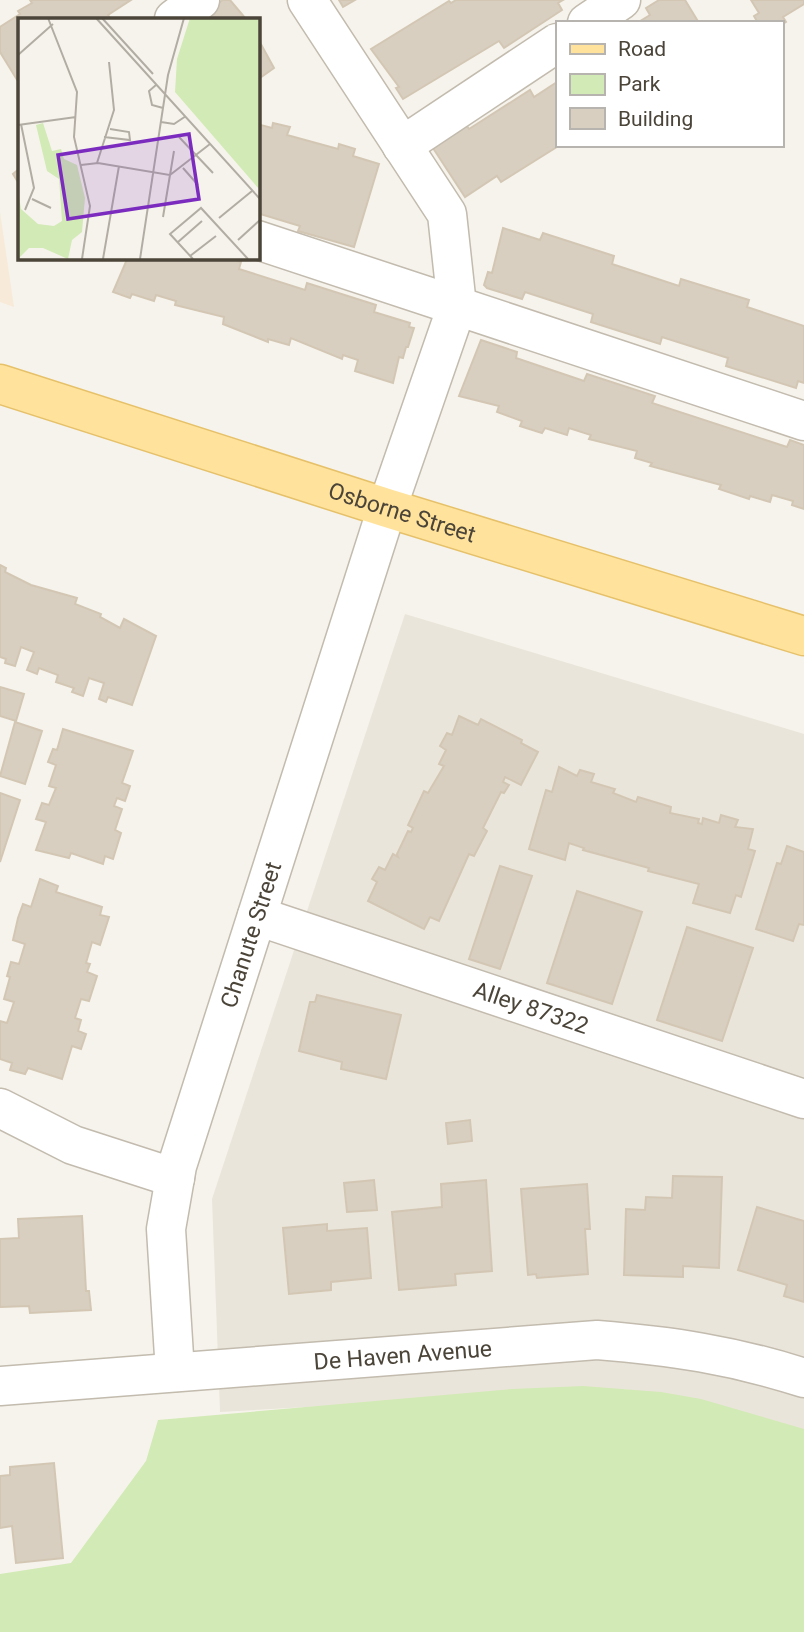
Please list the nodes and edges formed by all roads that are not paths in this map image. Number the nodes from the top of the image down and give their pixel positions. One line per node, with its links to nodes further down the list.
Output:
1 (200, 0): 4 (street)
2 (307, 0): 7 (street)
3 (621, 0): 5 (street)
4 (175, 18)
5 (590, 21)
6 (556, 44): 7 (street)
7 (402, 146): 9 (street)
8 (259, 241): 9 (street)
9 (457, 306): 11 (street); 12 (street, Chanute Street)
10 (0, 384): 12 (main road, Osborne Street)
11 (804, 421)
12 (387, 508): 13 (main road, Osborne Street); 14 (street, Chanute Street)
13 (804, 636)
14 (257, 916): 15 (street, Alley 87322); 17 (street, Chanute Street)
15 (804, 1099)
16 (0, 1108): 17 (street)
17 (175, 1178): 18 (street, Chanute Street)
18 (175, 1372): 19 (street, De Haven Avenue); 20 (street, De Haven Avenue)
19 (804, 1378)
20 (0, 1386)

